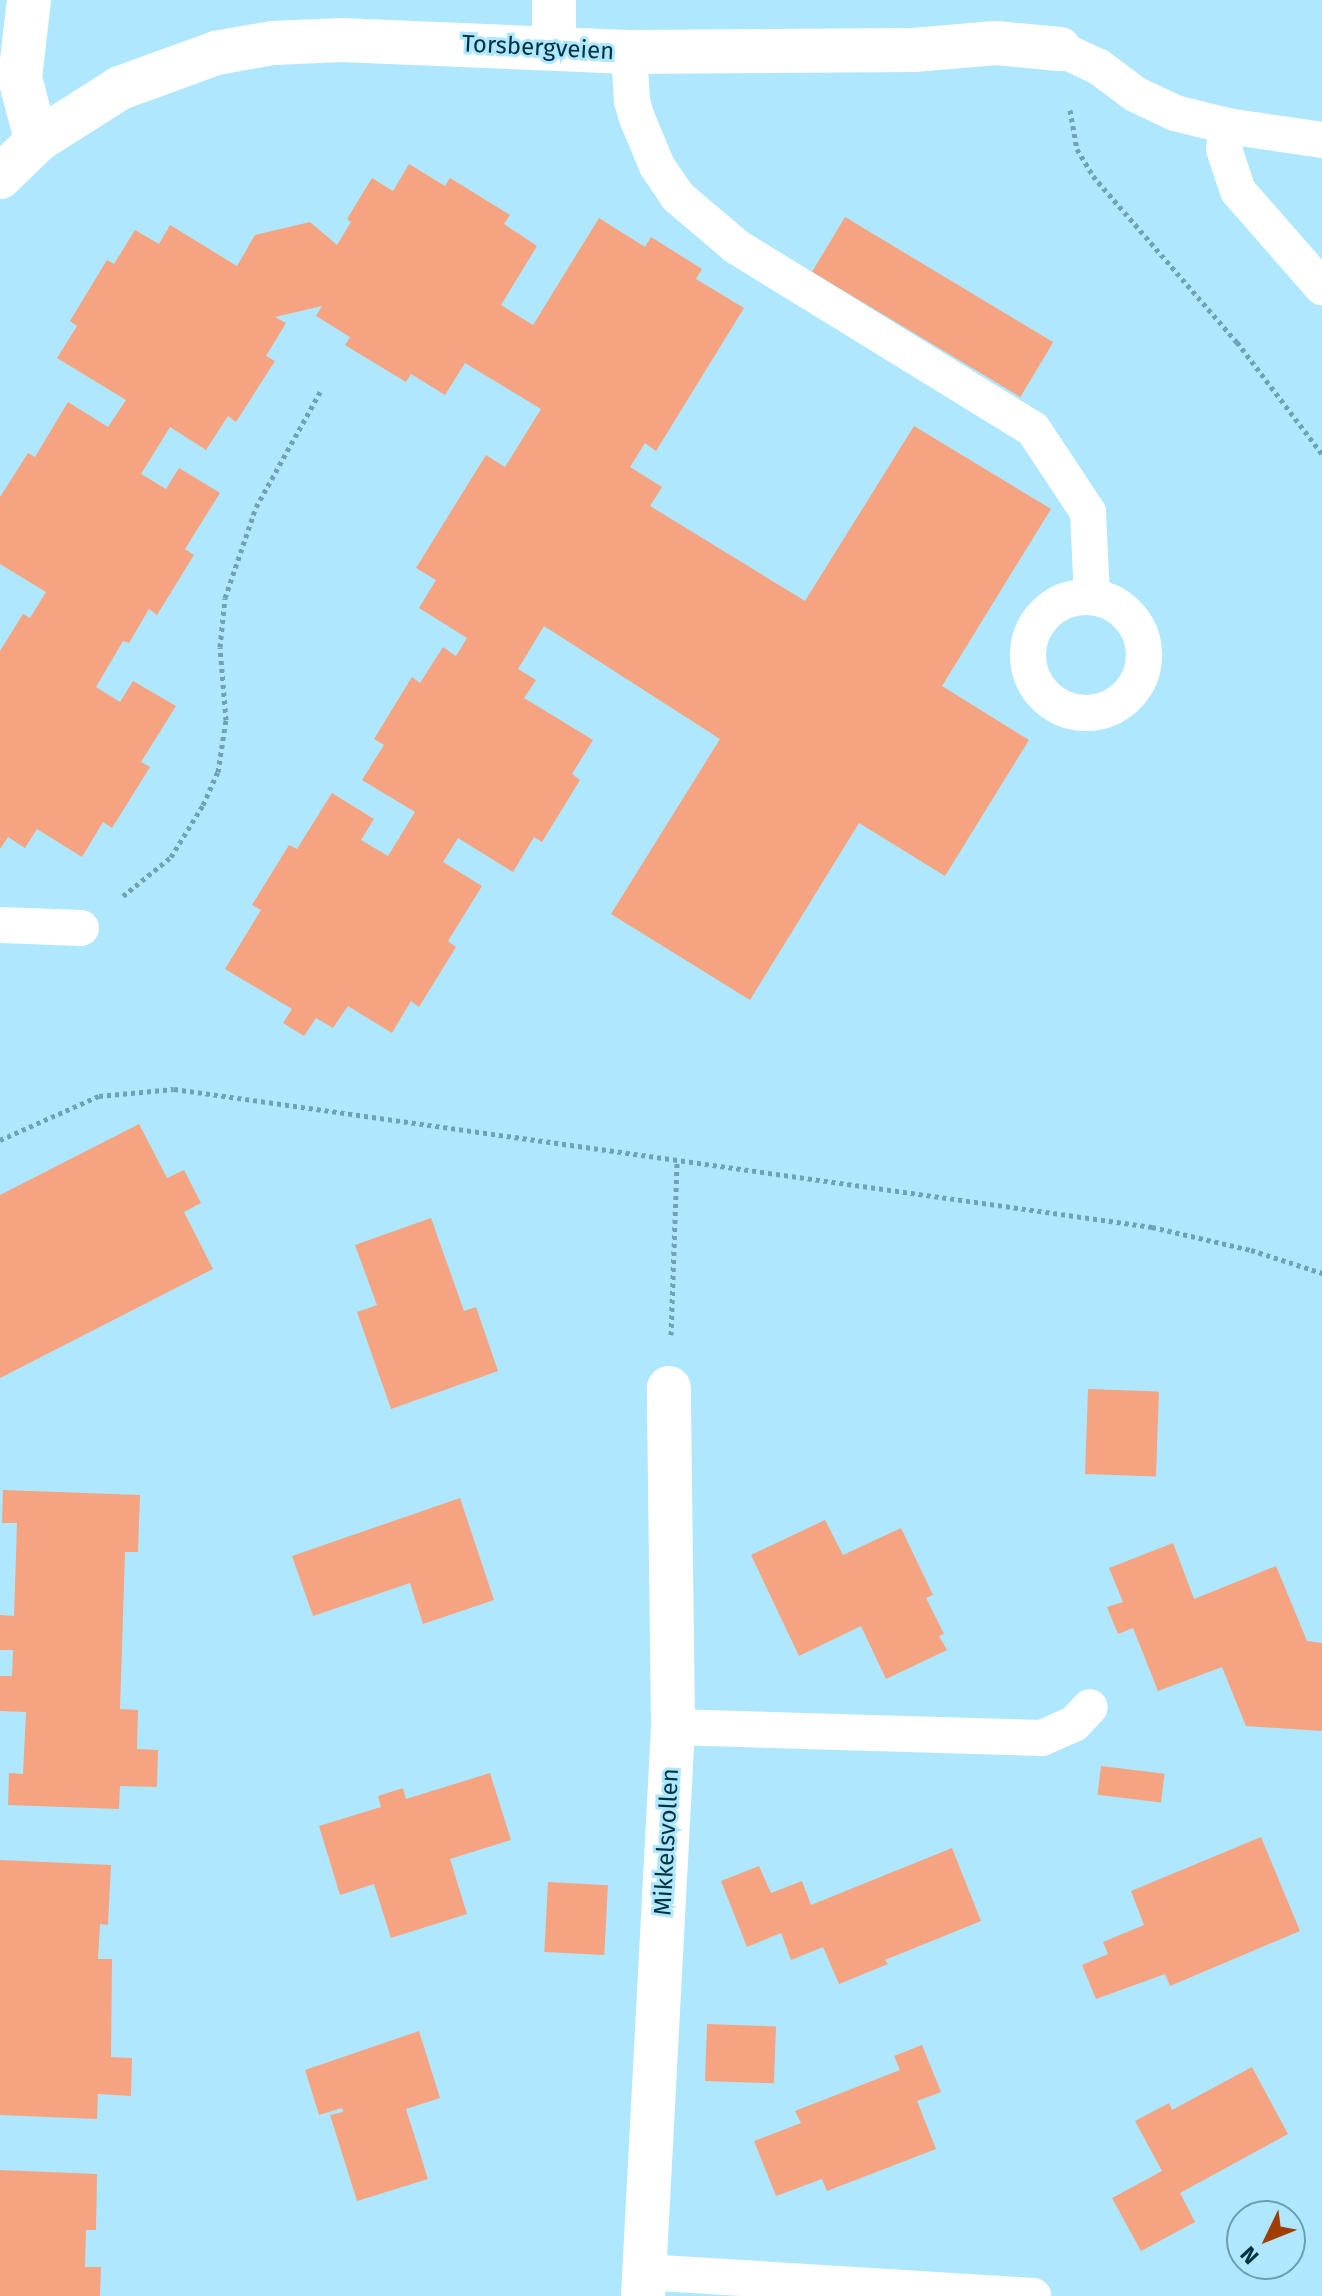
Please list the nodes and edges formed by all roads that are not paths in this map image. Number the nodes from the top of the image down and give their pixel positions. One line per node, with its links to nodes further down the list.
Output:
1 (29, 0): 7 (street)
2 (554, 0): 3 (street)
3 (554, 48): 5 (street, Torsbergveien); 7 (street, Torsbergveien)
4 (1060, 49): 5 (street, Torsbergveien); 6 (lane)
5 (629, 52): 11 (lane)
6 (1227, 126): 8 (lane); 10 (lane)
7 (37, 140): 9 (street, Torsbergveien)
8 (1322, 140)
9 (0, 177)
10 (1322, 287)
11 (1092, 596)
12 (0, 925): 13 (lane)
13 (81, 928)
14 (669, 1388): 16 (street, Mikkelsvollen)
15 (1090, 1707): 16 (lane)
16 (673, 1727): 17 (street, Mikkelsvollen)
17 (643, 2284): 18 (lane)
18 (1033, 2296)

